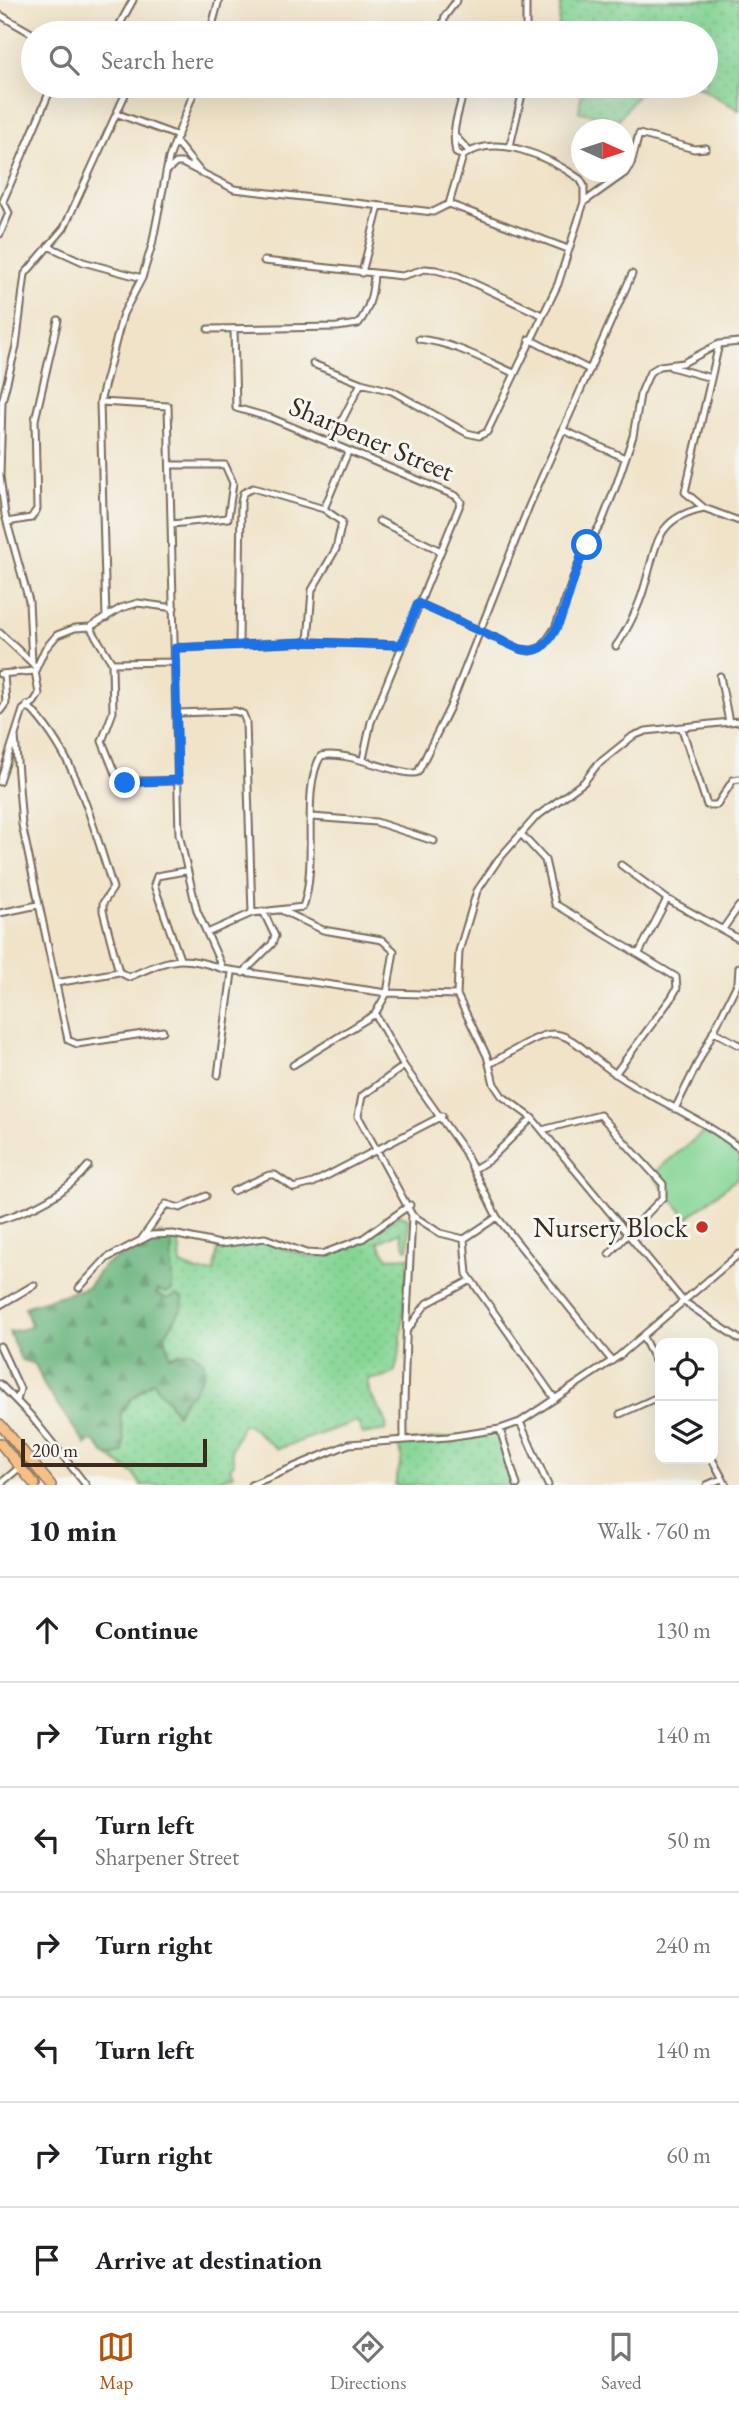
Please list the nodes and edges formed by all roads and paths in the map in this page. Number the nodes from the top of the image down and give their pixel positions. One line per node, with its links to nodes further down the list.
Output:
1 (133, 0): 6 (street)
2 (219, 0): 7 (street)
3 (457, 0): 8 (street)
4 (526, 0): 9 (street)
5 (0, 15): 10 (street)
6 (122, 21)
7 (213, 21)
8 (444, 21)
9 (526, 21)
10 (21, 27)
11 (47, 98): 25 (street)
12 (124, 98): 16 (street)
13 (192, 98): 18 (street)
14 (460, 98): 17 (street)
15 (521, 98): 19 (street)
16 (118, 114): 18 (street); 30 (street)
17 (455, 136): 21 (street); 22 (street)
18 (177, 139): 23 (street); 24 (street)
19 (509, 146): 21 (street); 26 (street)
20 (706, 148): 26 (street)
21 (469, 151): 22 (street)
22 (463, 156): 27 (street)
23 (199, 170): 24 (street); 28 (street)
24 (166, 172): 36 (street)
25 (2, 201): 29 (street)
26 (584, 202): 31 (street)
27 (449, 204): 28 (street); 31 (street)
28 (379, 206): 34 (street)
29 (0, 234)
30 (48, 246): 36 (street); 61 (street)
31 (568, 249): 37 (street)
32 (264, 261): 34 (street)
33 (374, 272): 34 (street); 37 (street); 40 (street)
34 (362, 273)
35 (632, 274): 47 (street)
36 (142, 278): 51 (street)
37 (542, 316): 42 (street)
38 (58, 320): 61 (street)
39 (208, 329): 40 (street)
40 (234, 330): 53 (street, Sharpener Street)
41 (419, 339): 48 (street)
42 (529, 339): 47 (street); 48 (street)
43 (739, 342): 44 (street)
44 (719, 344): 46 (street); 49 (street)
45 (313, 364): 50 (street)
46 (670, 367): 49 (street); 55 (street)
47 (590, 370): 52 (street)
48 (514, 373): 50 (street)
49 (711, 378): 57 (street)
50 (361, 383): 53 (street)
51 (100, 402): 56 (street); 66 (street)
52 (563, 430): 55 (street); 68 (street)
53 (330, 444): 54 (street, Sharpener Street)
54 (348, 452): 58 (street); 63 (street, Sharpener Street)
55 (625, 458): 68 (street)
56 (171, 465): 62 (street); 62 (street)
57 (704, 508): 60 (street); 73 (street)
58 (324, 509): 70 (street); 71 (street)
59 (379, 521): 63 (street)
60 (739, 521)
61 (7, 522): 77 (street)
62 (172, 524): 65 (street)
63 (441, 551): 64 (street, Sharpener Street)
64 (418, 603): 68 (street); 72 (street, Sharpener Street)
65 (174, 608): 66 (street); 74 (street)
66 (106, 618): 67 (street)
67 (90, 627): 76 (street); 77 (street)
68 (482, 629): 87 (street)
69 (0, 634): 77 (street)
70 (308, 642): 71 (street); 72 (street)
71 (239, 644): 74 (street)
72 (401, 645): 87 (street, Sharpener Street)
73 (616, 646)
74 (175, 648): 75 (street)
75 (175, 662): 76 (street); 82 (street)
76 (112, 663): 89 (street)
77 (35, 667): 78 (street); 80 (street)
78 (2, 674): 81 (street)
79 (720, 676): 84 (street)
80 (27, 705): 86 (street); 110 (street)
81 (0, 711)
82 (177, 713): 89 (street); 102 (street)
83 (739, 720): 84 (street)
84 (729, 722): 85 (street)
85 (682, 729): 88 (street); 92 (street)
86 (15, 736): 90 (street); 97 (street)
87 (363, 759): 91 (street)
88 (739, 779)
89 (178, 780): 95 (street)
90 (0, 782)
91 (312, 817): 93 (street); 99 (street)
92 (521, 834): 106 (street); 116 (street)
93 (434, 841)
94 (621, 865): 96 (street)
95 (185, 871): 104 (street); 107 (street)
96 (667, 899): 103 (street); 106 (street)
97 (38, 905): 101 (street); 114 (street)
98 (739, 906): 103 (street)
99 (282, 910): 100 (street); 115 (street)
100 (263, 911): 102 (street); 112 (street)
101 (0, 913)
102 (252, 913): 104 (street)
103 (723, 929): 105 (street)
104 (207, 933): 109 (street)
105 (739, 939)
106 (639, 953): 125 (street)
107 (180, 959): 109 (street); 110 (street)
108 (739, 967): 113 (street)
109 (223, 969): 111 (street)
110 (119, 972): 114 (street)
111 (232, 973): 112 (street); 124 (street)
112 (243, 973): 115 (street)
113 (739, 982): 119 (street)
114 (55, 984): 118 (street)
115 (387, 993): 116 (street); 117 (street)
116 (457, 995): 121 (street)
117 (376, 1014): 122 (street); 123 (street)
118 (163, 1031)
119 (713, 1031): 120 (street); 126 (street)
120 (739, 1045)
121 (489, 1064): 125 (street); 128 (street)
122 (293, 1065)
123 (404, 1066): 127 (street); 131 (street)
124 (218, 1074)
125 (615, 1074): 126 (street)
126 (675, 1109): 130 (street)
127 (442, 1116): 131 (street); 133 (street)
128 (532, 1118): 129 (street); 133 (street)
129 (542, 1130): 140 (street); 140 (street)
130 (739, 1148)
131 (378, 1150): 134 (street); 136 (street)
132 (88, 1166): 139 (street)
133 (474, 1169): 138 (street)
134 (233, 1191)
135 (206, 1196): 142 (street)
136 (410, 1205): 137 (street); 142 (street)
137 (412, 1215): 141 (street); 152 (street)
138 (497, 1217): 141 (street); 156 (street)
139 (0, 1220)
140 (630, 1235): 143 (street); 150 (street)
141 (464, 1239): 147 (street)
142 (141, 1240): 149 (street)
143 (609, 1254)
144 (739, 1254): 145 (street)
145 (733, 1260): 146 (street); 150 (street)
146 (739, 1265)
147 (471, 1280): 152 (street); 160 (street)
148 (34, 1285): 151 (street)
149 (79, 1288)
150 (683, 1301): 153 (street); 154 (street)
151 (0, 1305)
152 (406, 1332): 166 (street)
153 (643, 1337): 156 (street); 157 (street)
154 (739, 1339)
155 (0, 1346): 161 (street)
156 (612, 1361): 160 (street)
157 (655, 1361)
158 (0, 1384): 161 (street)
159 (655, 1398): 162 (street)
160 (555, 1399): 163 (street)
161 (17, 1401): 174 (street)
162 (620, 1414)
163 (520, 1422): 165 (street); 177 (street)
164 (0, 1424): 173 (highway)
165 (500, 1429): 166 (street); 176 (street)
166 (404, 1438): 175 (street)
167 (0, 1443): 169 (highway)
168 (714, 1464): 170 (street)
169 (20, 1467): 171 (street); 172 (highway)
170 (723, 1482): 178 (street)
171 (0, 1484)
172 (36, 1485)
173 (51, 1485)
174 (86, 1485)
175 (251, 1485)
176 (517, 1485)
177 (548, 1485)
178 (707, 1485)

